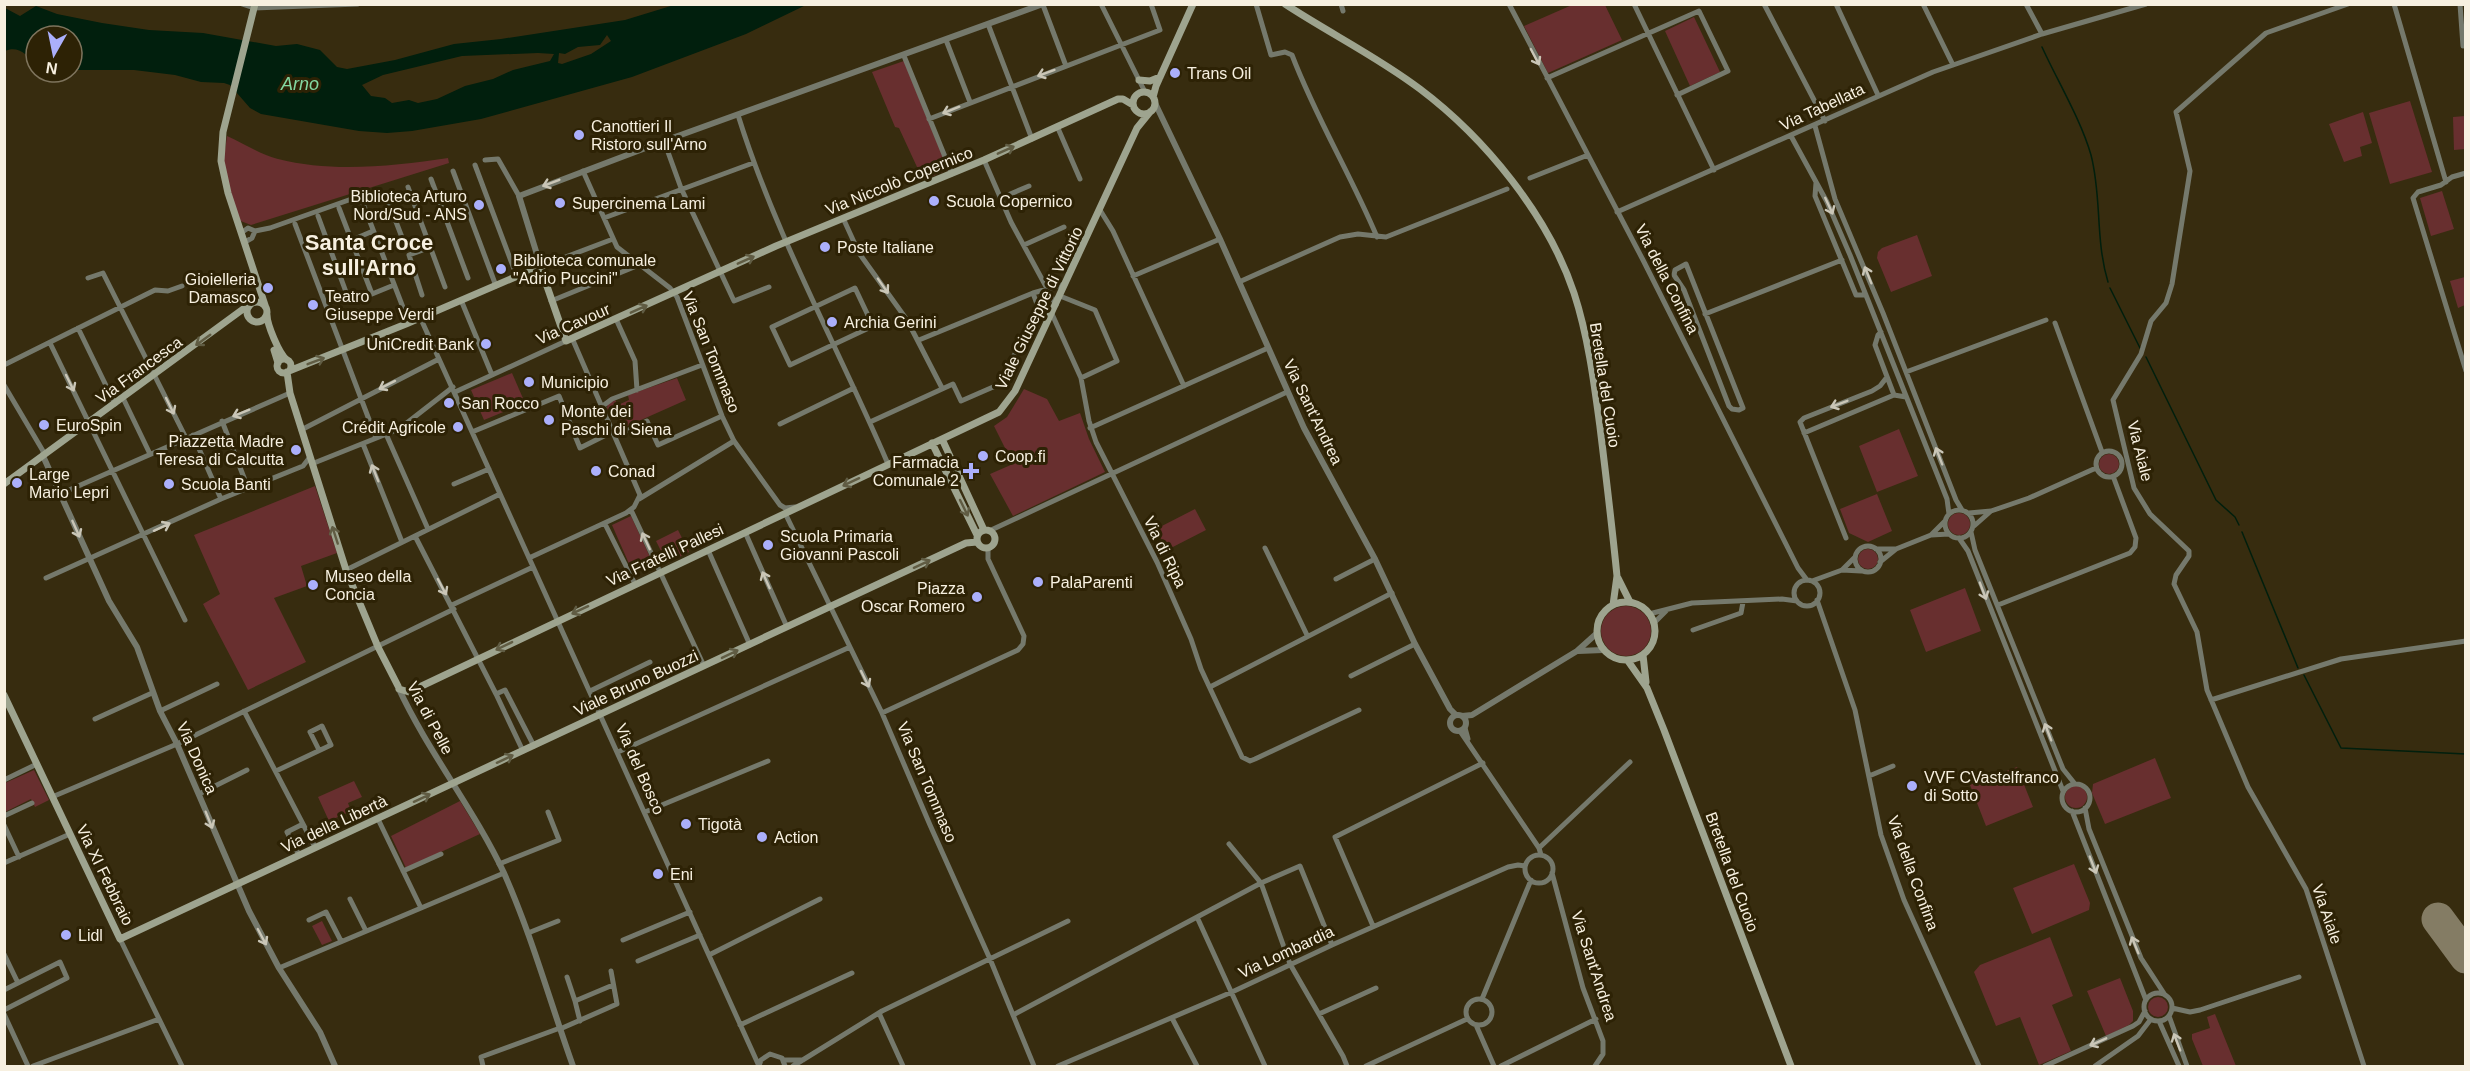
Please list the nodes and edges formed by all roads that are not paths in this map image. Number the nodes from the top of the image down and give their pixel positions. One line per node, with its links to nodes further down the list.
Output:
1 (242, 4): 19 (street)
2 (358, 4): 19 (street)
3 (1101, 4): 24 (street, Via Sant'Andrea)
4 (1151, 4): 24 (street)
5 (1193, 4): 29 (main road)
6 (1256, 4): 82 (street)
7 (1285, 4): 237 (main road, Bretella del Cuoio)
8 (1509, 4): 30 (street, Via della Confina, one-way to 30)
9 (1634, 4): 21 (street)
10 (1764, 4): 40 (street)
11 (1836, 4): 34 (street)
12 (1923, 4): 27 (street)
13 (2026, 4): 22 (street)
14 (2146, 4): 22 (street, Via Tabellata)
15 (2348, 4): 288 (street, Via Aiale)
16 (2394, 4): 62 (street)
17 (2460, 4): 25 (street)
18 (1043, 5): 20 (street); 28 (street)
19 (255, 6): 76 (main road)
20 (988, 24): 23 (street); 31 (street)
21 (1648, 34): 30 (street); 33 (street); 33 (street)
22 (2042, 34): 27 (street, Via Tabellata)
23 (946, 40): 26 (street); 35 (street)
24 (1120, 46): 28 (street); 32 (street, Via Sant'Andrea)
25 (2463, 46)
26 (904, 56): 38 (street); 39 (street)
27 (1953, 65): 34 (street, Via Tabellata)
28 (1065, 66): 31 (street, one-way to 31)
29 (1160, 77): 32 (main road); 32 (main road)
30 (1547, 78): 48 (street, Via della Confina)
31 (1012, 86): 35 (street); 46 (street)
32 (1146, 92): 36 (main road); 37 (main road, Viale Giuseppe di Vittorio); 41 (street, Via Sant'Andrea)
33 (1677, 95): 53 (street)
34 (1878, 95): 40 (street, Via Tabellata)
35 (970, 102): 39 (street, one-way to 39)
36 (1135, 108): 37 (main road, Via Niccolò Copernico); 42 (main road, Via Niccolò Copernico); 44 (main road, Viale Giuseppe di Vittorio)
37 (1150, 112): 41 (street, Via Sant'Andrea); 44 (main road, Viale Giuseppe di Vittorio)
38 (738, 115): 47 (street); 51 (street)
39 (929, 119): 57 (street)
40 (1825, 121): 43 (street, Via Tabellata)
41 (1163, 122): 84 (street, Via Sant'Andrea)
42 (1057, 126): 46 (main road, Via Niccolò Copernico); 60 (street)
43 (1815, 126): 45 (street, Via Tabellata); 144 (street, one-way to 43)
44 (1137, 128): 71 (main road, Viale Giuseppe di Vittorio)
45 (1791, 136): 53 (street, Via Tabellata); 61 (street)
46 (1032, 139): 50 (main road, Via Niccolò Copernico, one-way to 46)
47 (664, 141): 55 (street); 65 (street)
48 (1588, 155): 58 (street); 72 (street, Via della Confina)
49 (485, 160): 68 (street)
50 (984, 160): 57 (main road, Via Niccolò Copernico); 69 (street)
51 (753, 163): 65 (street); 88 (street)
52 (475, 165): 96 (street)
53 (1714, 170): 72 (street, Via Tabellata)
54 (453, 171): 103 (street)
55 (583, 171): 68 (street, one-way to 68); 74 (street, Via San Tommaso)
56 (2466, 173): 62 (street)
57 (952, 174): 75 (main road, Via Niccolò Copernico)
58 (1530, 178)
59 (431, 179): 98 (street)
60 (1080, 179)
61 (1816, 182): 91 (street); 112 (street, one-way to 112)
62 (2446, 182): 142 (street)
63 (1029, 186): 69 (street)
64 (408, 187): 90 (street)
65 (681, 188): 74 (street); 94 (street)
66 (1507, 189): 82 (street)
67 (385, 193): 86 (street)
68 (519, 196): 92 (street)
69 (1001, 198): 89 (street)
70 (339, 208): 85 (street)
71 (1100, 210): 95 (street); 100 (main road, Viale Giuseppe di Vittorio)
72 (1617, 212): 232 (street, Via della Confina)
73 (318, 216): 107 (street)
74 (604, 218): 83 (street, Via San Tommaso)
75 (843, 218): 88 (main road, Via Niccolò Copernico); 132 (street, one-way to 132)
76 (237, 220): 79 (street); 81 (main road)
77 (295, 224): 136 (street)
78 (1064, 227): 89 (street)
79 (253, 230): 80 (street); 81 (street); 87 (street)
80 (373, 231): 85 (street); 101 (street)
81 (242, 233): 87 (main road)
82 (1377, 237): 99 (street)
83 (613, 238): 92 (street); 93 (street, Via San Tommaso)
84 (1220, 239): 95 (street); 99 (street, Via Sant'Andrea)
85 (352, 240): 101 (street)
86 (403, 240)
87 (245, 242): 110 (main road)
88 (785, 243): 94 (main road, Via Niccolò Copernico, one-way to 88); 118 (street)
89 (1024, 245): 106 (street)
90 (431, 248): 104 (street); 111 (street)
91 (1842, 260): 112 (street); 122 (street)
92 (539, 266): 96 (main road); 115 (main road)
93 (639, 266): 108 (street, Via San Tommaso); 115 (street)
94 (719, 272): 105 (street); 108 (main road, Via Niccolò Copernico)
95 (1133, 276): 150 (street)
96 (517, 277): 103 (main road)
97 (88, 278): 119 (street)
98 (468, 278)
99 (1239, 282): 135 (street, Via Sant'Andrea)
100 (1066, 284): 106 (street); 113 (main road, Viale Giuseppe di Vittorio)
101 (394, 285): 127 (street)
102 (182, 286): 119 (street)
103 (496, 286): 114 (main road)
104 (445, 287)
105 (770, 287)
106 (1047, 288): 109 (street); 117 (street)
107 (346, 292)
108 (674, 293): 124 (main road, Via Cavour, one-way to 108); 141 (street, Via San Tommaso)
109 (1033, 293): 132 (street); 152 (street)
110 (263, 294): 116 (main road, Via Francesca); 120 (main road)
111 (422, 295)
112 (1866, 295): 130 (street)
113 (1060, 296): 117 (main road, Viale Giuseppe di Vittorio); 148 (street)
114 (461, 300): 123 (main road); 146 (street)
115 (551, 301): 131 (main road)
116 (251, 303): 120 (main road); 126 (main road); 145 (main road, Via Francesca, one-way to 145)
117 (1056, 305): 121 (main road, Viale Giuseppe di Vittorio)
118 (815, 306): 134 (street); 134 (street); 134 (street)
119 (120, 308): 129 (street); 145 (street)
120 (266, 311): 126 (main road); 138 (main road)
121 (1052, 314): 148 (street, Via di Ripa); 177 (main road, Viale Giuseppe di Vittorio)
122 (1706, 314): 122 (street)
123 (420, 317): 127 (main road); 137 (street, Via del Bosco)
124 (616, 319): 131 (main road, Via Cavour); 154 (street)
125 (2046, 320): 144 (street)
126 (255, 322): 139 (main road)
127 (409, 323): 136 (main road)
128 (2055, 323): 181 (street)
129 (78, 328): 133 (street); 161 (street)
130 (1881, 332): 147 (street); 158 (street)
131 (569, 339): 146 (street, Via Cavour); 162 (street)
132 (919, 340): 152 (street)
133 (50, 343): 140 (street); 166 (street, one-way to 166)
134 (833, 344): 151 (street)
135 (1268, 348): 150 (street); 155 (street, Via Sant'Andrea)
136 (343, 350): 143 (main road, one-way to 136); 160 (street)
137 (439, 358): 153 (street, Via del Bosco); 160 (street, one-way to 160)
138 (287, 360): 139 (main road); 143 (main road)
139 (278, 363): 143 (main road)
140 (4, 365)
141 (702, 365): 154 (street); 163 (street, Via San Tommaso)
142 (2465, 371)
143 (288, 372): 156 (main road, Via di Pelle)
144 (1906, 372): 202 (street, one-way to 144)
145 (155, 375): 159 (main road, Via Francesca); 175 (street, one-way to 175)
146 (492, 375): 153 (street, Via Cavour)
147 (1887, 377): 157 (street); 171 (street, one-way to 171)
148 (1081, 378): 168 (street, Via di Ripa)
149 (4, 385): 184 (street)
150 (1184, 387): 168 (street)
151 (854, 388): 165 (street); 167 (street)
152 (942, 388): 165 (street)
153 (454, 390): 170 (street, Via del Bosco); 172 (street, Via Cavour)
154 (637, 390): 162 (street)
155 (1287, 392): 190 (street); 229 (street, Via Sant'Andrea)
156 (290, 393): 164 (street, one-way to 164); 169 (main road, Via di Pelle)
157 (1894, 395): 158 (street); 171 (street)
158 (1906, 397): 206 (street)
159 (123, 398): 161 (main road, Via Francesca); 182 (street)
160 (361, 398): 169 (street); 176 (street)
161 (115, 404): 166 (main road, Via Francesca)
162 (604, 409): 173 (street)
163 (722, 416): 173 (street); 178 (street, Via San Tommaso)
164 (222, 421): 174 (street); 194 (street)
165 (870, 422): 186 (street)
166 (89, 423): 184 (main road, Via Francesca); 189 (street)
167 (780, 424)
168 (1090, 428): 190 (street, Via di Ripa)
169 (302, 430): 183 (main road, Via di Pelle)
170 (473, 433): 173 (street); 188 (street, Via del Bosco)
171 (1804, 433): 217 (street)
172 (386, 434): 176 (street, Via Cavour); 209 (street)
173 (615, 434): 198 (street)
174 (193, 435): 175 (street); 197 (street)
175 (186, 438): 182 (street)
176 (376, 438): 180 (street, Via Cavour)
177 (942, 438): 179 (main road, Viale Giuseppe di Vittorio); 212 (main road)
178 (734, 441): 198 (street); 199 (street, Via San Tommaso)
179 (932, 443): 186 (main road, Viale Giuseppe di Vittorio); 219 (main road, one-way to 219)
180 (363, 444): 185 (street, Via Cavour); 220 (street, one-way to 180)
181 (2103, 452): 187 (street); 191 (street)
182 (150, 454): 189 (street)
183 (311, 454): 185 (main road, Via di Pelle); 194 (street)
184 (43, 456): 192 (main road, Via Francesca); 195 (street, Via Donica)
185 (314, 463): 233 (main road, Via di Pelle, one-way to 185)
186 (888, 464): 200 (main road, Viale Giuseppe di Vittorio, one-way to 200)
187 (2096, 468): 191 (street); 203 (street)
188 (489, 469): 193 (street); 196 (street, Via del Bosco)
189 (113, 470): 195 (street); 214 (street)
190 (1112, 474): 212 (street); 282 (street, Via di Ripa)
191 (2113, 476): 254 (street)
192 (4, 484)
193 (454, 484)
194 (248, 488): 197 (street)
195 (60, 494): 228 (street, Via Donica, one-way to 228)
196 (500, 494): 209 (street); 226 (street, Via del Bosco)
197 (221, 499): 214 (street, one-way to 197)
198 (639, 499): 201 (street)
199 (780, 505): 200 (street); 207 (street)
200 (797, 507): 204 (main road, Viale Giuseppe di Vittorio)
201 (631, 510): 208 (street); 236 (street, one-way to 201)
202 (1962, 510): 205 (street); 206 (street)
203 (1991, 511): 205 (street); 210 (street)
204 (785, 513): 207 (main road, Via Fratelli Pallesi); 256 (street, Via San Tommaso)
205 (1968, 513): 210 (street)
206 (1947, 517): 213 (street); 215 (street)
207 (772, 520): 211 (main road, Via Fratelli Pallesi)
208 (605, 524): 226 (street); 243 (street)
209 (428, 529): 216 (street)
210 (1972, 530): 218 (street); 254 (street)
211 (745, 532): 225 (main road, Via Fratelli Pallesi); 263 (street, one-way to 211)
212 (989, 532): 219 (main road, Viale Bruno Buozzi); 221 (main road)
213 (1950, 534): 215 (street); 218 (street)
214 (144, 535): 228 (street); 260 (street)
215 (1931, 535): 224 (street)
216 (415, 536): 220 (street); 255 (street, one-way to 255)
217 (1846, 538)
218 (1959, 538): 314 (street, one-way to 314)
219 (977, 539): 221 (main road); 256 (main road, Viale Bruno Buozzi, one-way to 219)
220 (402, 542): 233 (street)
221 (988, 548): 292 (street)
222 (1265, 548): 266 (street)
223 (1876, 549): 224 (street); 227 (street); 230 (street)
224 (1896, 549): 230 (street)
225 (708, 550): 236 (main road, Via Fratelli Pallesi); 268 (street)
226 (530, 558): 231 (street, Via del Bosco)
227 (1854, 558): 234 (street); 235 (street)
228 (89, 559): 239 (street); 285 (street, Via Donica)
229 (1375, 559): 240 (street); 246 (street, Via Sant'Andrea)
230 (1881, 562): 235 (street)
231 (533, 567): 255 (street); 261 (street, Via del Bosco)
232 (1798, 568): 241 (street, Via della Confina); 242 (street, Via della Confina)
233 (346, 570): 270 (main road, Via di Pelle)
234 (1842, 570): 235 (street); 238 (street)
235 (1862, 571)
236 (660, 572): 243 (main road, Via Fratelli Pallesi); 278 (street)
237 (1617, 576): 250 (main road, Bretella del Cuoio); 252 (main road, Bretella del Cuoio)
238 (1826, 577): 241 (street); 244 (street)
239 (46, 578)
240 (1335, 579)
241 (1809, 580): 242 (street); 244 (street, Via della Confina)
242 (1799, 583): 245 (street)
243 (634, 584): 261 (main road, Via Fratelli Pallesi, one-way to 261)
244 (1819, 590): 248 (street, Via della Confina)
245 (1794, 592): 247 (street); 249 (street)
246 (1392, 593): 266 (street); 269 (street, Via Sant'Andrea)
247 (1782, 599): 249 (street); 251 (street)
248 (1817, 600): 253 (street); 258 (street, Via della Confina)
249 (1797, 601): 253 (street)
250 (1630, 602): 252 (main road); 259 (main road)
251 (1743, 602): 257 (street); 264 (street)
252 (1613, 605): 265 (main road, Bretella del Cuoio)
253 (1808, 605): 258 (street)
254 (1998, 605): 313 (street, one-way to 254)
255 (453, 607): 270 (street); 275 (street)
256 (831, 607): 263 (main road, Viale Bruno Buozzi); 271 (street, Via San Tommaso)
257 (1667, 610): 259 (street); 262 (street)
258 (1820, 613): 310 (street, Via della Confina)
259 (1649, 614): 262 (main road)
260 (185, 620)
261 (557, 620): 275 (main road, Via Fratelli Pallesi, one-way to 275); 284 (street, Via del Bosco)
262 (1654, 623): 274 (main road)
263 (787, 627): 268 (main road, Viale Bruno Buozzi)
264 (1693, 630)
265 (1596, 634): 272 (main road); 273 (street)
266 (1307, 635): 282 (street)
267 (2466, 641): 288 (street)
268 (750, 645): 278 (main road, Viale Bruno Buozzi, one-way to 268)
269 (1415, 645): 279 (street); 295 (street, Via Sant'Andrea)
270 (378, 647): 281 (main road, Via di Pelle); 291 (street)
271 (850, 647): 292 (street, Via San Tommaso, one-way to 292); 302 (street)
272 (1603, 650): 273 (street); 276 (main road)
273 (1577, 651): 294 (street)
274 (1643, 655): 276 (main road); 283 (main road, Bretella del Cuoio)
275 (478, 659): 281 (main road, Via Fratelli Pallesi); 286 (street)
276 (1628, 661): 283 (main road, Bretella del Cuoio)
277 (650, 662): 284 (street)
278 (704, 666): 293 (main road, Viale Bruno Buozzi)
279 (1351, 676)
280 (217, 684): 290 (street)
281 (398, 687): 312 (street, Via di Pelle)
282 (1210, 687): 289 (street, Via di Ripa)
283 (1647, 688): 416 (main road, Bretella del Cuoio)
284 (590, 691): 293 (street, Via del Bosco)
285 (152, 693): 290 (street, Via Donica); 296 (street)
286 (496, 694): 298 (street); 300 (street)
287 (4, 695): 306 (main road, Via XI Febbraio)
288 (2211, 700): 422 (street, Via Aiale)
289 (1359, 710)
290 (160, 711): 299 (street, Via Donica)
291 (244, 711): 299 (street); 309 (street)
292 (882, 713): 361 (street, Via San Tommaso)
293 (601, 714): 298 (main road, Viale Bruno Buozzi); 302 (street, Via del Bosco)
294 (1472, 715): 295 (street); 297 (street)
295 (1456, 716): 297 (street); 297 (street)
296 (95, 719)
297 (1464, 728): 305 (street, Via Sant'Andrea)
298 (532, 743): 300 (main road, Viale Bruno Buozzi)
299 (177, 744): 315 (street, Via Donica); 316 (street)
300 (522, 747): 312 (main road, Viale Bruno Buozzi, one-way to 300)
301 (319, 750): 301 (street); 309 (street)
302 (618, 752): 321 (street, Via del Bosco)
303 (768, 761): 321 (street)
304 (1630, 762): 329 (street)
305 (1483, 763): 329 (street, Via Sant'Andrea); 351 (street)
306 (37, 764): 311 (street); 316 (main road, Via XI Febbraio)
307 (1893, 766): 310 (street)
308 (247, 770): 315 (street)
309 (276, 771): 324 (street)
310 (1869, 776): 417 (street, Via della Confina)
311 (4, 780)
312 (450, 781): 323 (main road, Via della Libertà, one-way to 312); 335 (street, Via di Pelle)
313 (2075, 784): 314 (street); 318 (street)
314 (2063, 791): 319 (street)
315 (199, 794): 342 (street, Via Donica, one-way to 342)
316 (52, 797): 326 (main road, Via XI Febbraio)
317 (32, 803): 322 (street)
318 (2085, 808): 319 (street); 374 (street, one-way to 318)
319 (2072, 811): 376 (street, one-way to 376)
320 (548, 812): 335 (street)
321 (645, 812): 346 (street, Via del Bosco)
322 (4, 816)
323 (378, 819): 328 (main road, Via della Libertà); 337 (street)
324 (303, 824): 328 (street); 331 (street)
325 (4, 825): 333 (street)
326 (70, 834): 333 (street); 355 (main road, Via XI Febbraio)
327 (1229, 844): 341 (street)
328 (315, 847): 331 (main road, Via della Libertà)
329 (1539, 848): 332 (street, Via Sant'Andrea)
330 (441, 854): 337 (street)
331 (298, 855): 342 (main road, Via della Libertà)
332 (1541, 855): 336 (street); 339 (street, Via Sant'Andrea)
333 (19, 856): 334 (street)
334 (4, 863)
335 (499, 864): 338 (street, Via di Pelle)
336 (1525, 866): 340 (street); 351 (street, Via Lombardia)
337 (403, 872): 345 (street)
338 (504, 873): 345 (street); 353 (street, Via di Pelle)
339 (1552, 873): 340 (street); 388 (street, Via Sant'Andrea)
340 (1531, 880): 375 (street)
341 (1261, 883): 347 (street); 358 (street); 363 (street)
342 (236, 885): 355 (main road, Via della Libertà); 364 (street, Via Donica, one-way to 364)
343 (350, 899): 352 (street)
344 (820, 899): 360 (street)
345 (421, 908): 352 (street)
346 (690, 912): 354 (street, Via del Bosco); 356 (street)
347 (1197, 917): 373 (street); 383 (street)
348 (309, 920): 357 (street)
349 (558, 921): 353 (street)
350 (1068, 921): 361 (street)
351 (1373, 926): 358 (street, Via Lombardia)
352 (366, 931): 357 (street)
353 (528, 933): 394 (street, Via di Pelle)
354 (700, 935): 360 (street, Via del Bosco); 362 (street)
355 (120, 939): 386 (street, Via XI Febbraio)
356 (623, 940)
357 (341, 941): 364 (street)
358 (1332, 945): 363 (street, Via Lombardia)
359 (4, 954): 369 (street)
360 (709, 955): 392 (street, Via del Bosco)
361 (990, 959): 381 (street); 383 (street, Via San Tommaso)
362 (638, 961)
363 (1290, 964): 373 (street, Via Lombardia); 382 (street)
364 (279, 968): 401 (street, Via Donica)
365 (611, 971): 370 (street)
366 (852, 972): 392 (street)
367 (2299, 977): 378 (street)
368 (567, 978): 377 (street)
369 (18, 983): 372 (street); 380 (street)
370 (613, 985): 377 (street); 390 (street)
371 (1376, 988): 382 (street)
372 (4, 990)
373 (1232, 992): 385 (street, Via Lombardia); 410 (street)
374 (2165, 995): 376 (street); 378 (street)
375 (1482, 999): 387 (street); 393 (street)
376 (2146, 1000): 379 (street)
377 (575, 1001): 390 (street)
378 (2172, 1008): 384 (street)
379 (2145, 1011): 389 (street); 418 (street, one-way to 418)
380 (4, 1012): 399 (street)
381 (879, 1013): 397 (street); 406 (street)
382 (1318, 1014): 411 (street)
383 (1013, 1015): 407 (street, Via San Tommaso)
384 (2169, 1016): 391 (street); 421 (street, one-way to 384)
385 (1172, 1018): 408 (street, Via Lombardia); 409 (street)
386 (159, 1019): 399 (street); 400 (street, Via XI Febbraio)
387 (1467, 1019): 393 (street); 412 (street)
388 (1596, 1019): 414 (street); 415 (street, Via Sant'Andrea)
389 (2151, 1019): 391 (street); 419 (street)
390 (580, 1021): 394 (street)
391 (2159, 1021): 420 (street)
392 (740, 1025): 395 (street, Via del Bosco)
393 (1476, 1025): 413 (street)
394 (560, 1029): 402 (street); 403 (street, Via di Pelle)
395 (752, 1050): 396 (street); 404 (street, Via del Bosco)
396 (764, 1056): 398 (street); 404 (street, Via del Bosco)
397 (804, 1060): 398 (street); 405 (street)
398 (784, 1063)
399 (30, 1066)
400 (182, 1066)
401 (335, 1066)
402 (483, 1066)
403 (573, 1066)
404 (759, 1066)
405 (794, 1066)
406 (903, 1066)
407 (1034, 1066)
408 (1058, 1066)
409 (1197, 1066)
410 (1265, 1066)
411 (1347, 1066)
412 (1366, 1066)
413 (1494, 1066)
414 (1501, 1066)
415 (1595, 1066)
416 (1791, 1066)
417 (1979, 1066)
418 (2045, 1066)
419 (2095, 1066)
420 (2179, 1066)
421 (2187, 1066)
422 (2364, 1066)

